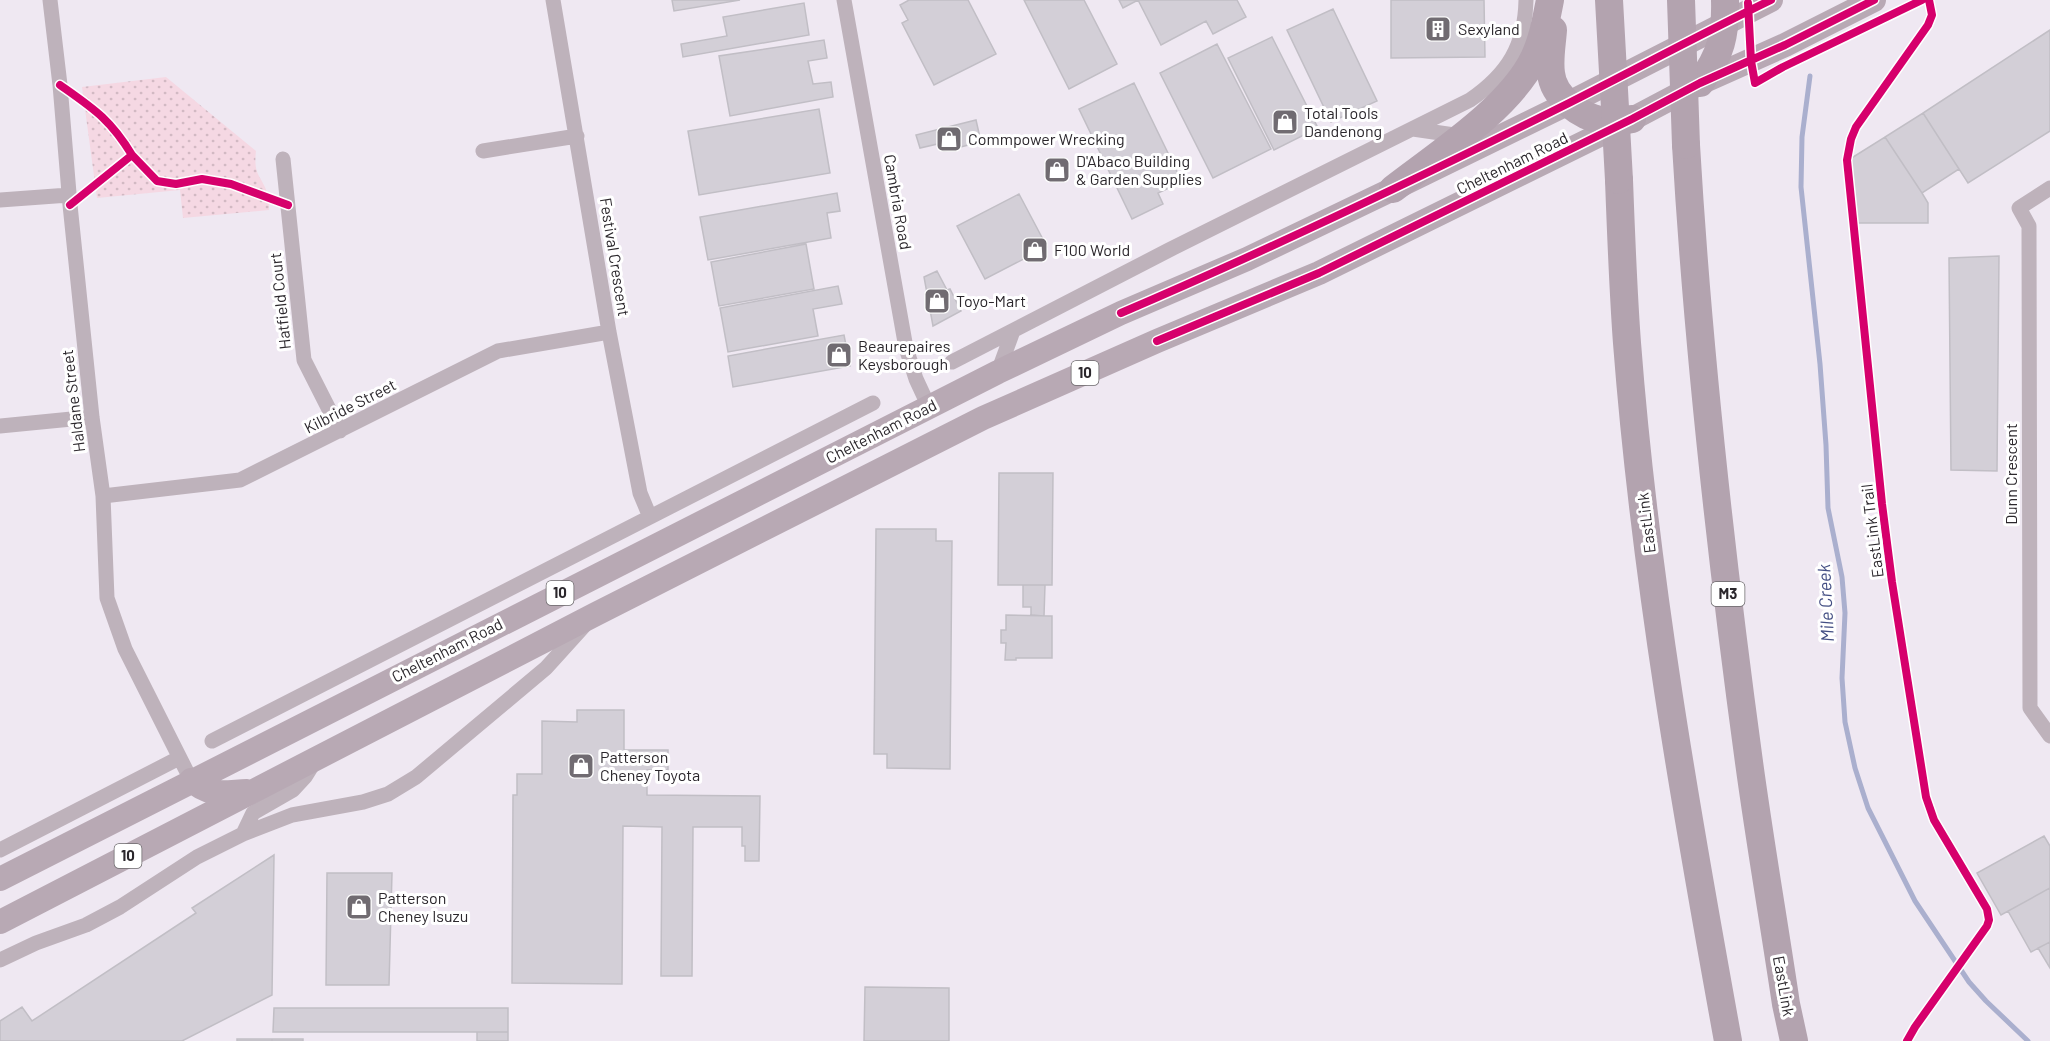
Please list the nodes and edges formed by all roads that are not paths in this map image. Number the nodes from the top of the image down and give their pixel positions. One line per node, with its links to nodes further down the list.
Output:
1 (50, 0): 22 (street, Haldane Street)
2 (553, 0): 16 (street, Festival Crescent)
3 (844, 0): 29 (street, Cambria Road)
4 (1526, 0): 15 (street)
5 (1550, 0): 17 (highway)
6 (1555, 0): 13 (highway)
7 (1609, 0): 43 (highway, EastLink, bridge)
8 (1681, 0): 53 (highway, EastLink / M3, bridge)
9 (1771, 0): 11 (main road, Cheltenham Road / 10)
10 (1874, 0): 12 (main road, Cheltenham Road / 10)
11 (1725, 12): 12 (highway); 13 (main road, Cheltenham Road / 10)
12 (1700, 83): 14 (main road, Cheltenham Road / 10)
13 (1569, 103): 14 (highway); 21 (main road, Cheltenham Road / 10)
14 (1632, 119): 33 (main road, Cheltenham Road / 10)
15 (1413, 129): 17 (street); 24 (street)
16 (577, 136): 18 (street); 25 (street, Festival Crescent)
17 (1461, 136): 21 (highway)
18 (483, 152)
19 (283, 159): 32 (street, Hatfield Court)
20 (2050, 188): 39 (street, Dunn Crescent)
21 (1394, 189): 27 (main road, Cheltenham Road / 10)
22 (69, 195): 23 (street); 30 (street, Haldane Street)
23 (0, 200)
24 (1013, 331): 26 (street); 27 (street)
25 (609, 332): 32 (street, Kilbride Street); 37 (street, Festival Crescent)
26 (952, 362)
27 (998, 372): 29 (main road, Cheltenham Road / 10)
28 (873, 403): 34 (street, Cheltenham Road)
29 (929, 407): 33 (main road); 35 (main road, Cheltenham Road / 10)
30 (92, 417): 31 (street); 36 (street, Haldane Street)
31 (0, 426)
32 (340, 431): 36 (street, Kilbride Street)
33 (950, 436): 38 (main road, Cheltenham Road / 10)
34 (796, 442): 35 (street); 37 (street, Cheltenham Road)
35 (829, 457): 44 (main road, Cheltenham Road / 10)
36 (103, 496): 41 (street, Haldane Street)
37 (650, 517): 40 (street, Cheltenham Road)
38 (594, 615): 42 (main road, Cheltenham Road / 10); 46 (street, Cheltenham Road)
39 (2050, 736)
40 (212, 741)
41 (179, 758): 44 (street, Haldane Street); 47 (street)
42 (315, 761): 45 (main road, Cheltenham Road / 10); 46 (street)
43 (1680, 775): 51 (highway); 52 (highway, EastLink)
44 (191, 780): 45 (main road); 48 (main road, Cheltenham Road / 10)
45 (256, 790): 49 (main road, Cheltenham Road / 10)
46 (243, 834): 50 (street, Cheltenham Road)
47 (0, 850)
48 (0, 879)
49 (0, 922)
50 (0, 960)
51 (1720, 1041)
52 (1728, 1041)
53 (1794, 1041)

